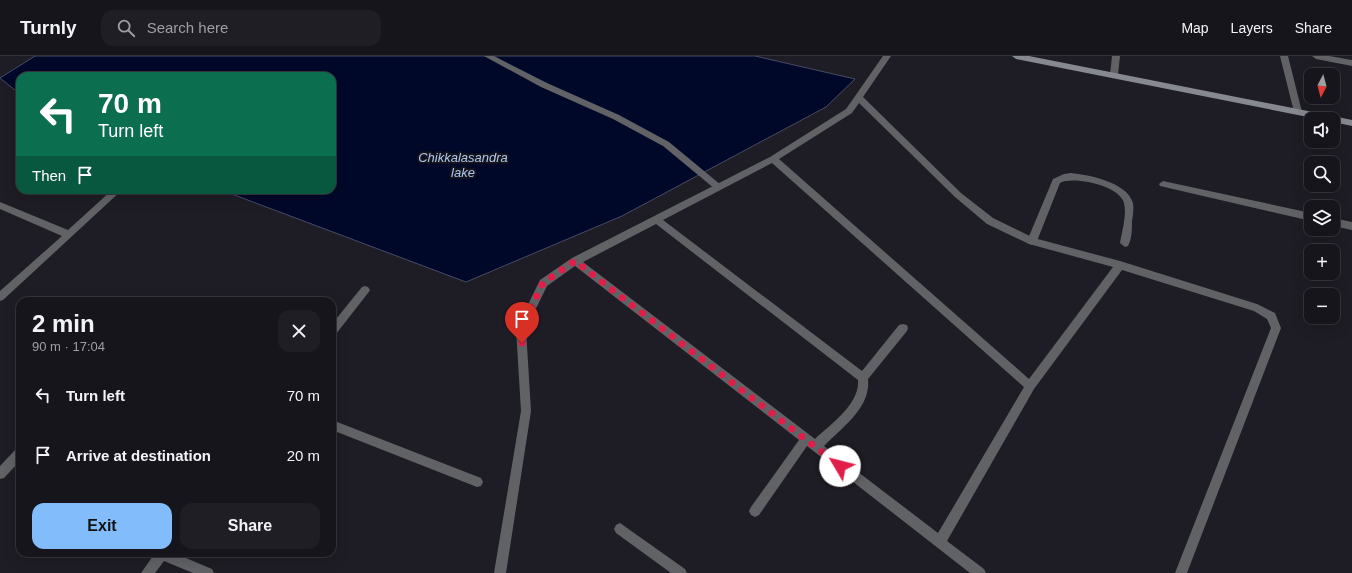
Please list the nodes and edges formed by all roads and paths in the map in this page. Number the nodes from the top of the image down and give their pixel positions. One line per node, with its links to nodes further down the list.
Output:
1 (488, 56): 16 (street)
2 (887, 56): 9 (street)
3 (1016, 56): 8 (street)
4 (1116, 56): 8 (street)
5 (1284, 56): 10 (street)
6 (1316, 56): 7 (street)
7 (1352, 63)
8 (1114, 76): 10 (street)
9 (859, 98): 14 (street); 24 (street)
10 (1298, 112): 11 (street)
11 (1304, 113)
12 (1340, 120): 13 (street)
13 (1352, 123)
14 (773, 159): 16 (street); 33 (street)
15 (1163, 184): 19 (street)
16 (718, 187): 20 (street)
17 (114, 194): 23 (street)
18 (0, 205): 23 (street)
19 (1304, 215)
20 (656, 219): 26 (street); 32 (street)
21 (1340, 223): 22 (street)
22 (1352, 226)
23 (69, 235): 29 (street)
24 (1032, 241): 25 (street); 27 (street)
25 (1125, 243)
26 (575, 261): 35 (street); 47 (street)
27 (1120, 265): 33 (street); 50 (street)
28 (365, 290): 30 (street)
29 (0, 297)
30 (336, 326)
31 (903, 328): 32 (street)
32 (863, 378): 36 (street)
33 (1030, 386): 42 (street)
34 (336, 427): 39 (street)
35 (806, 440): 36 (street); 40 (street)
36 (815, 447): 42 (street)
37 (16, 457): 38 (street)
38 (0, 474)
39 (477, 482)
40 (755, 511)
41 (620, 529): 48 (street)
42 (940, 542): 49 (street)
43 (159, 557): 45 (street)
44 (171, 557): 46 (street)
45 (147, 573)
46 (208, 573)
47 (500, 573)
48 (681, 573)
49 (980, 573)
50 (1181, 573)

